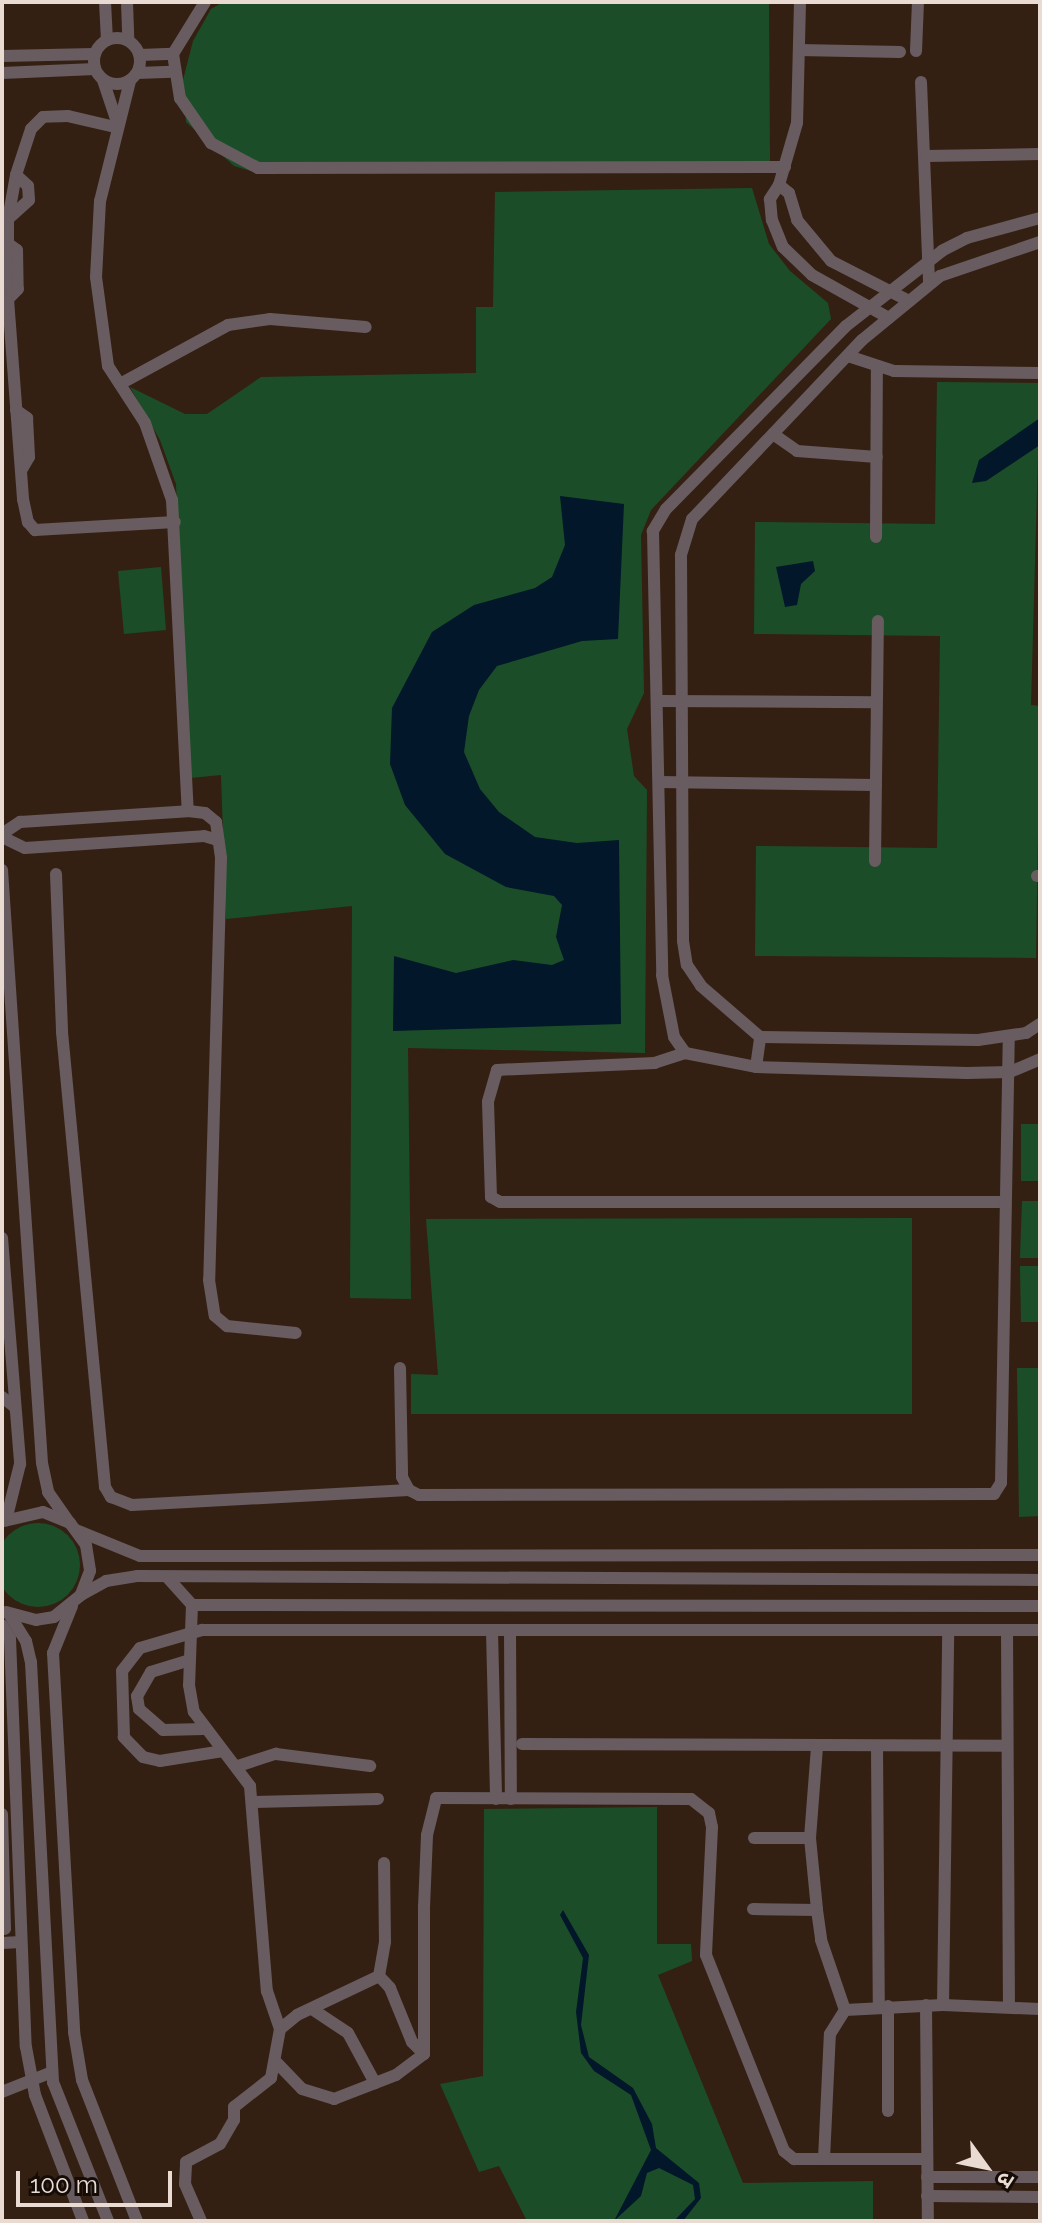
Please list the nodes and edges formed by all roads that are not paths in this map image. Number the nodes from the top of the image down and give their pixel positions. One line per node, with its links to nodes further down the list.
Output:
1 (105, 2): 6 (street)
2 (127, 2): 7 (street)
3 (205, 2): 12 (street)
4 (800, 2): 8 (street)
5 (918, 2): 9 (street)
6 (107, 40): 7 (street); 11 (street)
7 (128, 40): 13 (street)
8 (799, 50): 10 (street); 23 (street)
9 (916, 51)
10 (900, 52)
11 (94, 54): 14 (street); 17 (street)
12 (173, 54): 13 (street); 15 (street)
13 (140, 55): 18 (street)
14 (5, 56): 16 (street)
15 (172, 72): 18 (street); 23 (street)
16 (5, 73): 17 (street)
17 (99, 75): 18 (street); 20 (street)
18 (134, 77): 20 (street)
19 (921, 82): 22 (street)
20 (116, 123): 37 (street); 40 (street)
21 (1040, 154): 22 (street)
22 (926, 156): 27 (street)
23 (785, 167): 24 (street)
24 (779, 185): 29 (street); 31 (street)
25 (1040, 218): 27 (street)
26 (1040, 242): 28 (street)
27 (926, 264): 28 (street); 29 (street)
28 (929, 283): 30 (street)
29 (891, 292): 30 (street); 31 (street)
30 (909, 301): 32 (street)
31 (871, 307): 32 (street); 44 (street)
32 (889, 318): 34 (street)
33 (366, 327): 37 (street)
34 (848, 356): 35 (street); 38 (street)
35 (877, 369): 36 (street); 39 (street)
36 (1040, 373)
37 (120, 384): 40 (street)
38 (773, 434): 39 (street); 43 (street)
39 (877, 457): 41 (street)
40 (175, 522): 49 (street)
41 (876, 537)
42 (878, 621): 45 (street)
43 (685, 700): 44 (street); 45 (street); 47 (street)
44 (659, 701): 46 (street)
45 (875, 702): 48 (street)
46 (659, 782): 47 (street); 56 (street)
47 (685, 782): 48 (street); 55 (street)
48 (876, 785): 52 (street)
49 (188, 811): 50 (street); 51 (street)
50 (2, 835): 51 (street)
51 (218, 840): 66 (street)
52 (875, 861)
53 (2, 870): 72 (street)
54 (56, 874): 70 (street)
55 (687, 965): 56 (street); 58 (street)
56 (662, 975): 60 (street)
57 (1040, 1024): 59 (street)
58 (760, 1037): 59 (street); 62 (street)
59 (1009, 1037): 63 (street)
60 (685, 1053): 62 (street); 64 (street)
61 (1040, 1059): 63 (street)
62 (756, 1067): 63 (street)
63 (1010, 1072): 64 (street)
64 (1004, 1202): 70 (street)
65 (2, 1238): 69 (street)
66 (296, 1333)
67 (400, 1368): 70 (street)
68 (2, 1397): 69 (street)
69 (15, 1407): 71 (street)
70 (409, 1490)
71 (4, 1522): 72 (street)
72 (73, 1526): 73 (street); 76 (street)
73 (1040, 1555)
74 (167, 1577): 75 (street); 76 (street); 77 (street)
75 (1040, 1580)
76 (77, 1600): 79 (street); 139 (street)
77 (192, 1605): 78 (street); 85 (street)
78 (1040, 1606)
79 (4, 1616): 87 (street); 91 (street)
80 (948, 1630): 81 (street); 84 (street); 94 (street)
81 (1007, 1630): 82 (street); 90 (street)
82 (1040, 1630)
83 (492, 1631): 84 (street); 85 (street); 100 (street)
84 (510, 1631): 101 (street)
85 (191, 1632): 86 (street); 95 (street)
86 (190, 1660): 88 (street); 88 (street)
87 (32, 1708): 91 (street); 124 (street)
88 (203, 1729): 95 (street)
89 (522, 1744): 92 (street)
90 (1005, 1746): 94 (street); 117 (street)
91 (12, 1747): 98 (street)
92 (817, 1747): 93 (street); 105 (street)
93 (877, 1747): 94 (street); 116 (street)
94 (950, 1747): 115 (street)
95 (223, 1751): 96 (street)
96 (238, 1766): 97 (street); 102 (street)
97 (370, 1766)
98 (8, 1785): 109 (street)
99 (378, 1799): 102 (street)
100 (496, 1799): 101 (street); 122 (street)
101 (511, 1799): 129 (street)
102 (253, 1802): 121 (street)
103 (2, 1814): 110 (street)
104 (754, 1838): 105 (street)
105 (810, 1838): 108 (street)
106 (384, 1863): 113 (street)
107 (753, 1909): 108 (street)
108 (817, 1910): 120 (street)
109 (21, 1927): 110 (street); 111 (street)
110 (4, 1929)
111 (21, 1942): 112 (street); 125 (street)
112 (2, 1943)
113 (379, 1976): 118 (street); 122 (street)
114 (926, 2005): 115 (street); 116 (street); 130 (street)
115 (943, 2005): 117 (street)
116 (884, 2006): 120 (street); 128 (street)
117 (1009, 2007): 119 (street)
118 (312, 2009): 121 (street); 126 (street)
119 (1040, 2009)
120 (845, 2010): 129 (street)
121 (280, 2029): 123 (street)
122 (424, 2054): 126 (street)
123 (277, 2063): 126 (street); 140 (street)
124 (52, 2072): 125 (street); 138 (street)
125 (32, 2079): 127 (street); 137 (street)
126 (375, 2083)
127 (2, 2092)
128 (888, 2111)
129 (824, 2159): 130 (street)
130 (926, 2159): 131 (street)
131 (927, 2177): 132 (street); 134 (street)
132 (981, 2177): 133 (street); 135 (street)
133 (1040, 2177)
134 (927, 2196): 135 (street); 141 (street)
135 (981, 2197): 136 (street)
136 (1040, 2197)
137 (83, 2221)
138 (108, 2221)
139 (137, 2221)
140 (201, 2221)
141 (928, 2221)

